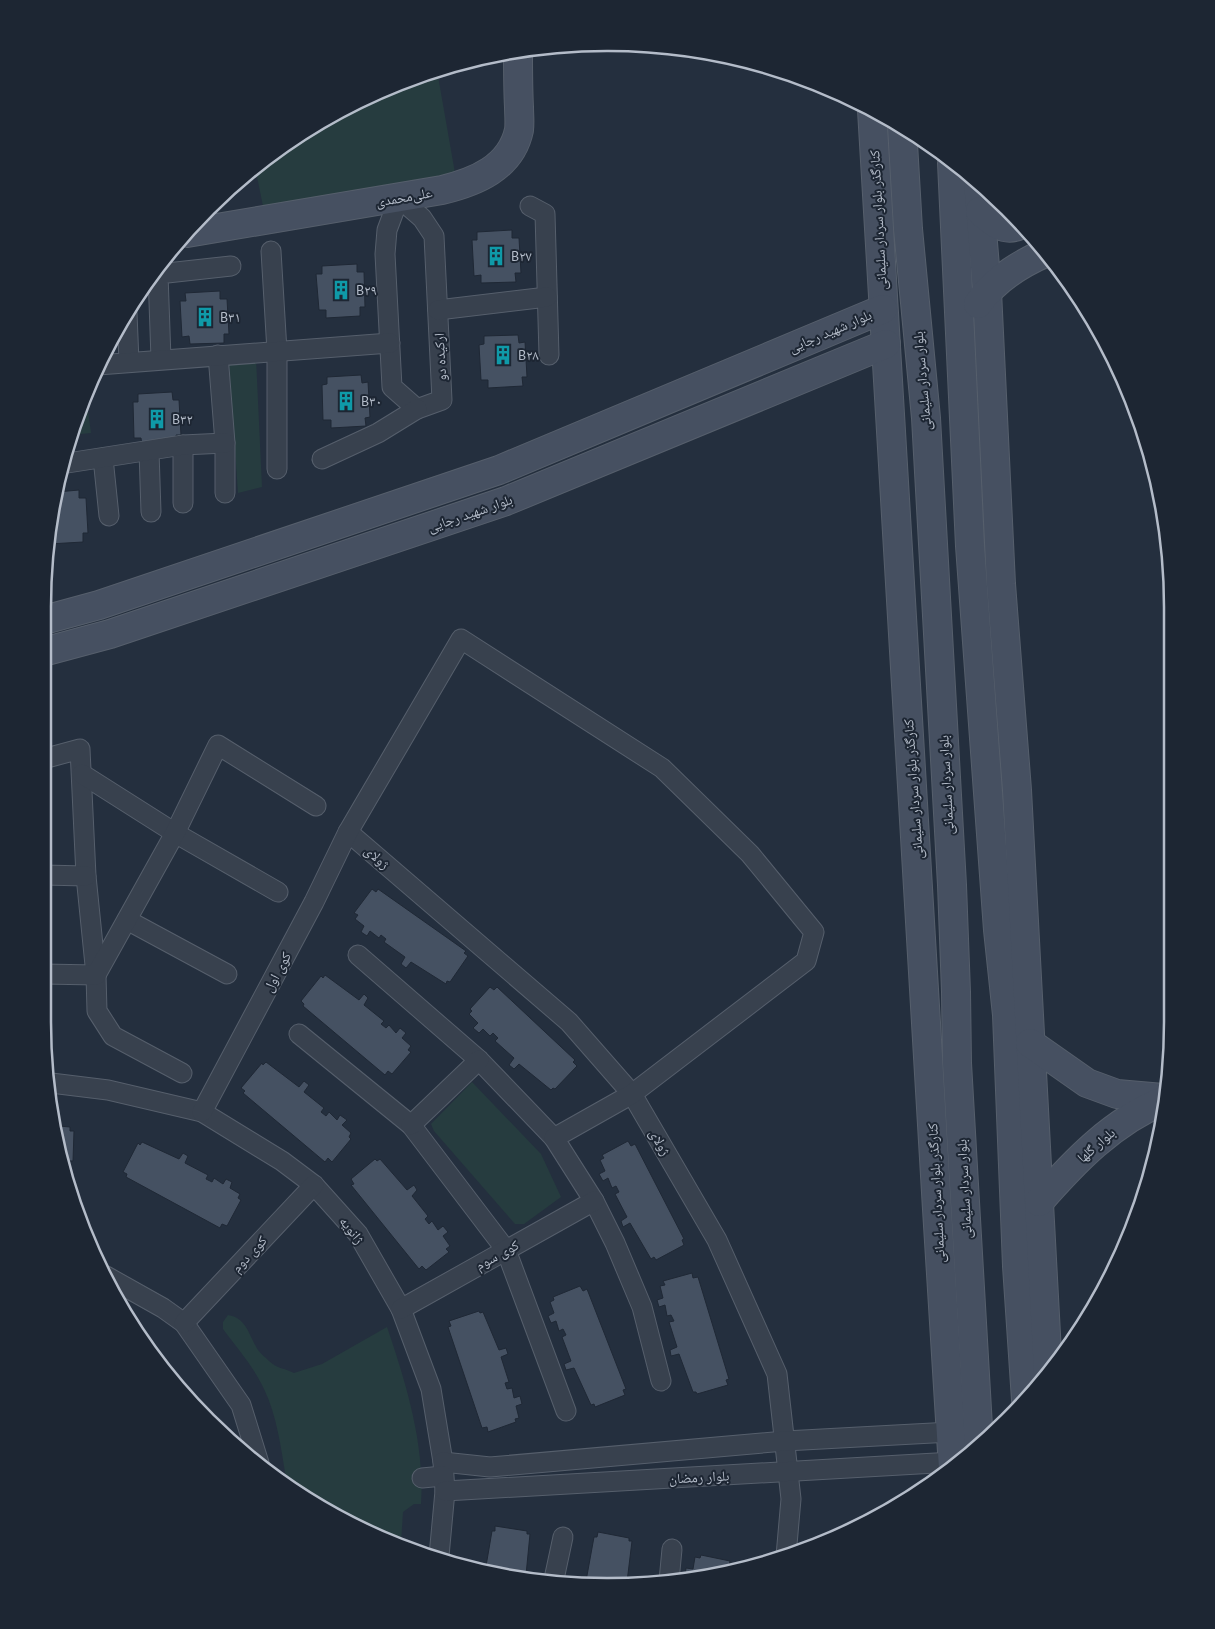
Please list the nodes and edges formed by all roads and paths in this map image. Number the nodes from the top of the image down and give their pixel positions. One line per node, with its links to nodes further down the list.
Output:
1 (518, 59): 6 (main road, علی‌محمدی)
2 (872, 119): 19 (main road, کنارگذر بلوار سردار سلیمانی)
3 (903, 136): 46 (main road, بلوار سردار سلیمانی)
4 (952, 171): 24 (main road)
5 (979, 193): 8 (main road)
6 (399, 198): 11 (main road, علی‌محمدی); 20 (street, ارکیده دو); 22 (street)
7 (530, 206): 18 (street)
8 (980, 211): 9 (main road); 17 (main road)
9 (1012, 226)
10 (1015, 229): 13 (main road)
11 (198, 231)
12 (271, 251): 25 (street)
13 (1035, 257): 17 (main road)
14 (231, 266): 15 (street)
15 (163, 273)
16 (158, 280): 28 (street)
17 (987, 291): 24 (main road); 67 (main road)
18 (547, 297): 20 (street); 27 (street)
19 (883, 309): 23 (main road, کنارگذر بلوار سردار سلیمانی); 31 (main road, بلوار شهید رجایی)
20 (438, 310): 33 (street, ارکیده دو)
21 (128, 326): 29 (street)
22 (390, 342): 25 (street); 33 (street)
23 (886, 344): 32 (main road, بلوار شهید رجایی); 66 (main road, کنارگذر بلوار سردار سلیمانی)
24 (961, 345): 47 (main road)
25 (277, 351): 26 (street); 40 (street)
26 (218, 355): 28 (street); 34 (street)
27 (549, 355)
28 (161, 359): 29 (street)
29 (129, 362): 30 (street)
30 (108, 364)
31 (740, 369): 32 (main road); 45 (main road, بلوار شهید رجایی)
32 (749, 401): 48 (main road, بلوار شهید رجایی)
33 (417, 409): 38 (street)
34 (225, 443): 35 (street); 41 (street)
35 (183, 446): 36 (street); 42 (street)
36 (149, 451): 37 (street); 43 (street)
37 (102, 458): 39 (street); 44 (street)
38 (322, 459)
39 (70, 463)
40 (277, 470)
41 (226, 494)
42 (183, 504)
43 (151, 512)
44 (109, 516)
45 (51, 618)
46 (936, 619): 47 (main road); 50 (main road, بلوار سردار سلیمانی)
47 (976, 626): 49 (main road)
48 (51, 650)
49 (980, 689): 50 (main road); 86 (main road)
50 (941, 698): 65 (main road, بلوار سردار سلیمانی)
51 (51, 757): 52 (street)
52 (82, 774): 55 (street); 57 (street)
53 (316, 806): 55 (street)
54 (348, 832): 71 (street, ژولای); 71 (street, کوی اول); 74 (street, کوی اول)
55 (175, 833): 58 (street); 59 (street)
56 (51, 875): 57 (street)
57 (86, 876): 63 (street)
58 (278, 892)
59 (127, 920): 62 (street); 63 (street)
60 (358, 955): 68 (street)
61 (51, 974): 63 (street)
62 (226, 974)
63 (96, 975): 69 (street)
64 (299, 1034): 75 (street)
65 (956, 1034): 66 (main road); 89 (main road, بلوار سردار سلیمانی)
66 (928, 1036): 88 (main road, کنارگذر بلوار سردار سلیمانی)
67 (1030, 1043): 72 (main road, بلوار گلها); 79 (main road)
68 (479, 1060): 75 (street); 76 (street)
69 (182, 1073)
70 (55, 1083): 74 (street, ژانویه)
71 (632, 1094): 76 (street); 90 (street, ژولای)
72 (1158, 1099)
73 (1158, 1102): 79 (main road, بلوار گلها)
74 (202, 1112): 77 (street, ژانویه)
75 (411, 1125): 80 (street)
76 (554, 1138): 78 (street)
77 (314, 1186): 82 (street, ژانویه); 83 (street, کوی دوم)
78 (594, 1201): 80 (street, کوی سوم); 85 (street)
79 (1039, 1202): 84 (main road)
80 (506, 1250): 82 (street, کوی سوم); 87 (street)
81 (116, 1282): 83 (street)
82 (401, 1309): 95 (street, ژانویه)
83 (184, 1322): 91 (street)
84 (1048, 1361)
85 (661, 1381)
86 (1026, 1388)
87 (566, 1412)
88 (951, 1432): 90 (street, بلوار رمضان); 92 (main road, کنارگذر بلوار سردار سلیمانی)
89 (978, 1436)
90 (785, 1441): 94 (street, ژولای); 95 (street, بلوار رمضان)
91 (256, 1452)
92 (953, 1458)
93 (943, 1465): 94 (street, بلوار رمضان)
94 (788, 1472): 95 (street, بلوار رمضان); 98 (street, ژولای)
95 (444, 1476): 96 (street); 100 (street, ژانویه)
96 (422, 1478)
97 (563, 1537): 102 (street)
98 (787, 1548)
99 (672, 1549): 101 (street)
100 (439, 1551)
101 (670, 1574)
102 (555, 1575)

